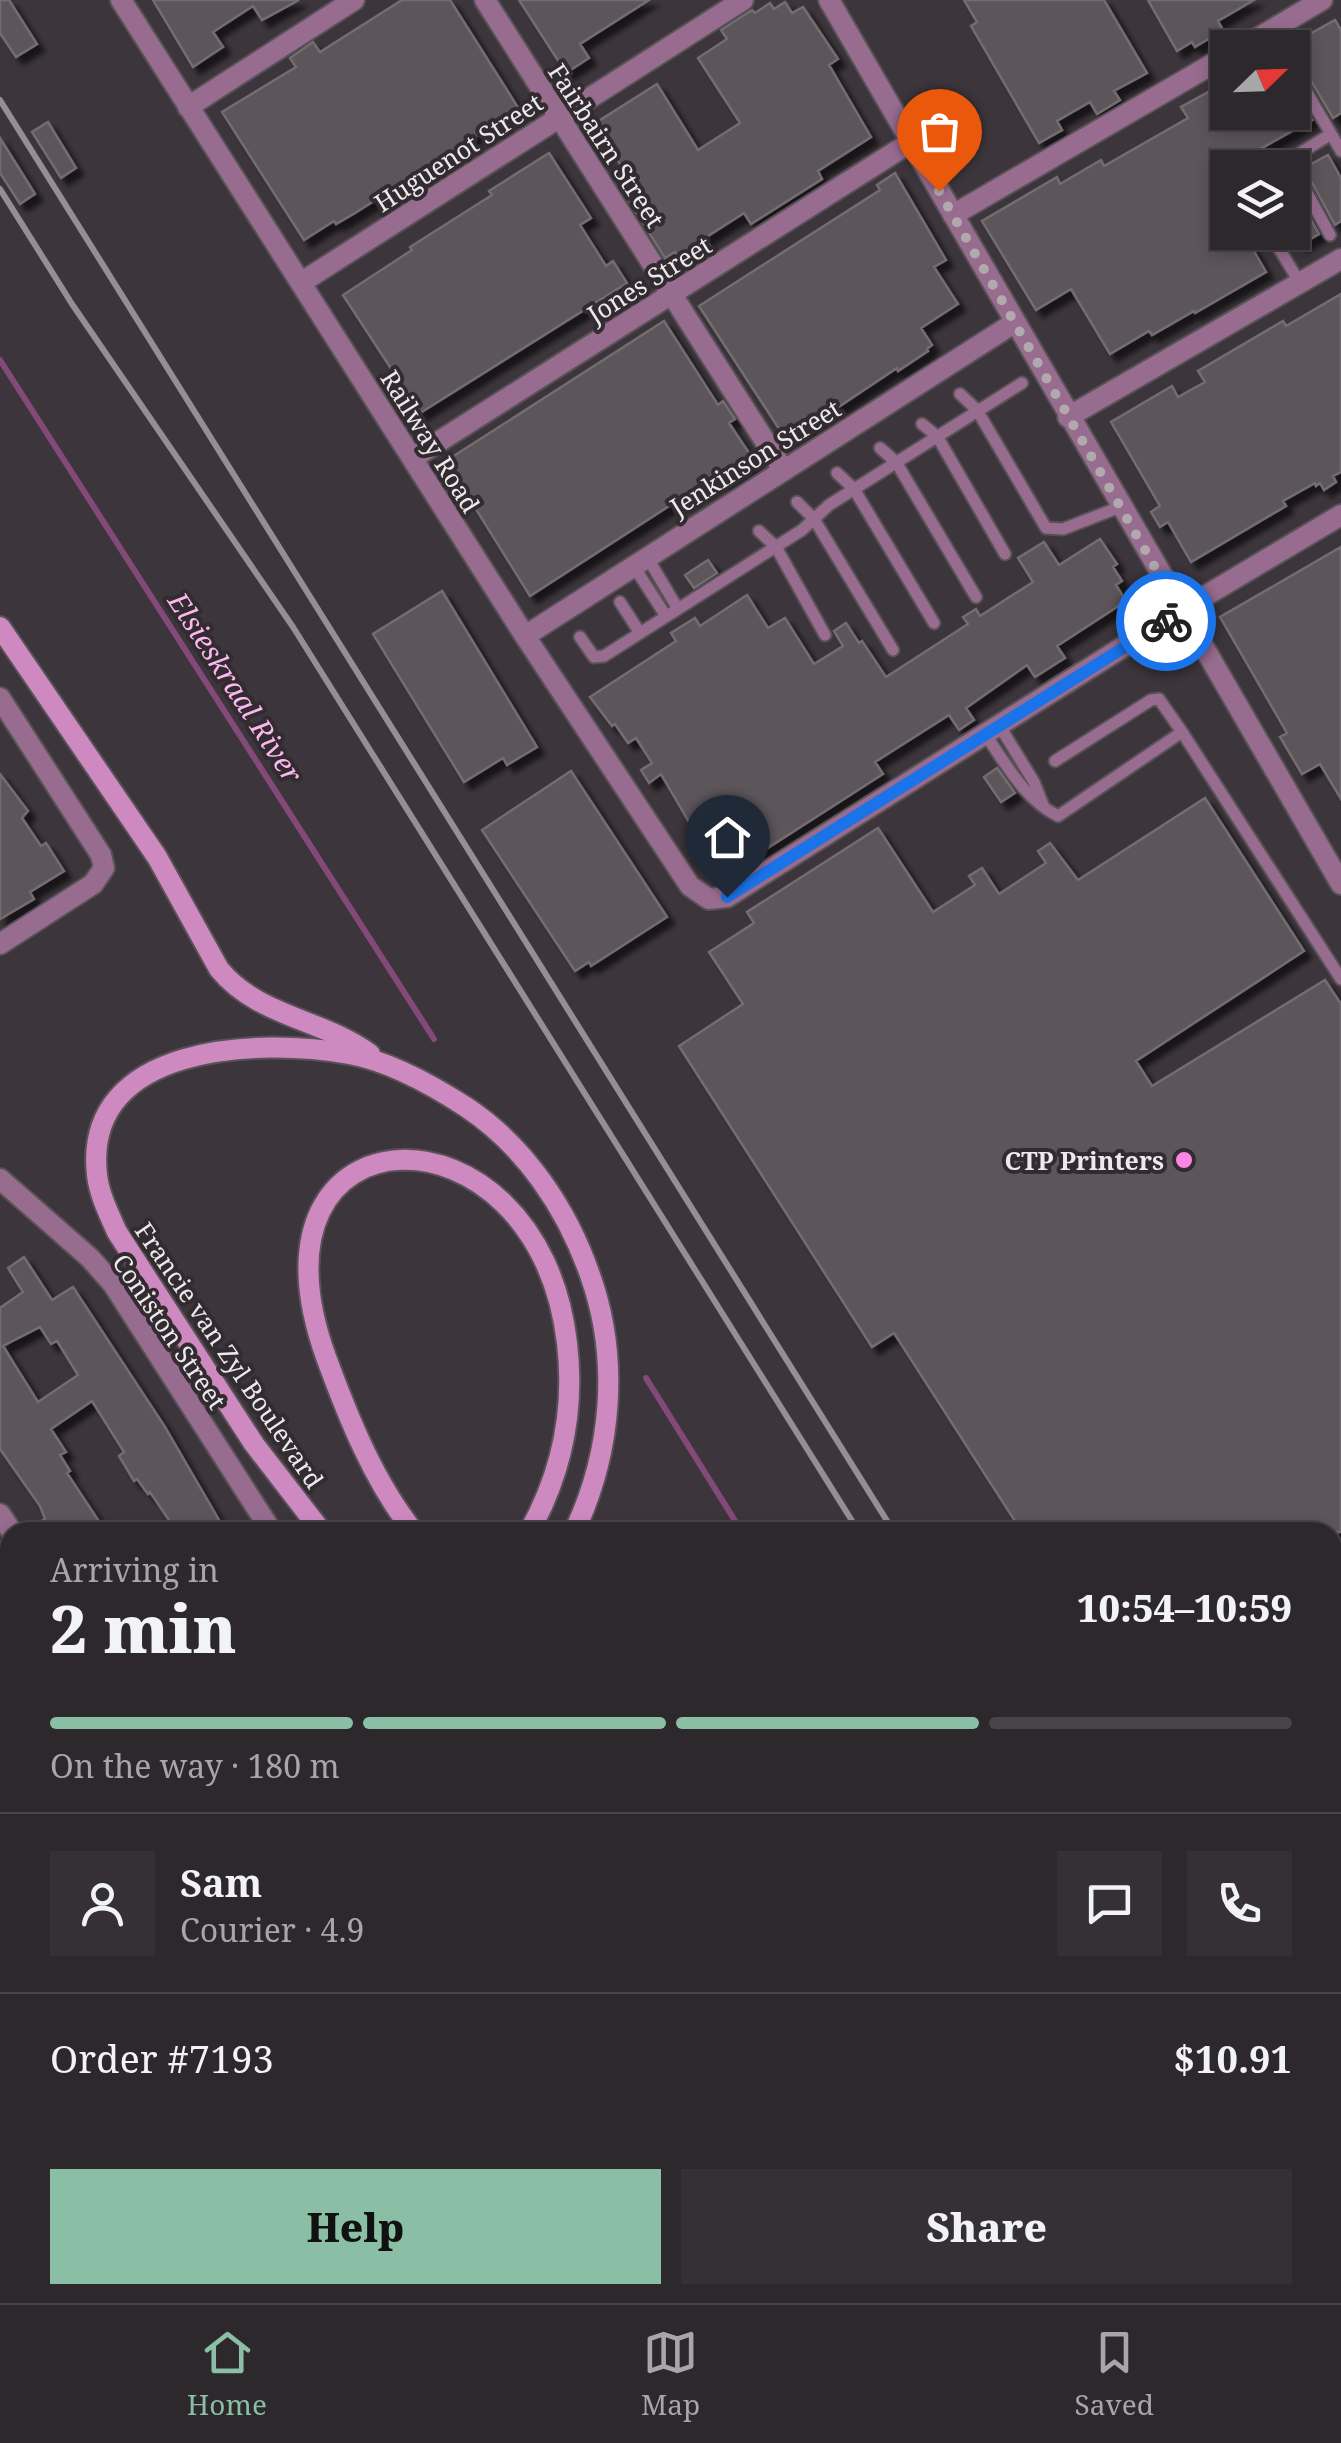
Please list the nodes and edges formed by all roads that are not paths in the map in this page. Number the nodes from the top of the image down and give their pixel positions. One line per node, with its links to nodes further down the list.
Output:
1 (121, 0): 10 (street, Railway Road)
2 (354, 0): 10 (street)
3 (485, 0): 11 (street, Fairbairn Street)
4 (743, 0): 11 (street, Huguenot Street)
5 (1322, 0): 7 (street)
6 (838, 3): 13 (street)
7 (1287, 30)
8 (1210, 65): 17 (street)
9 (1310, 98): 12 (lane)
10 (188, 107): 21 (street, Railway Road)
11 (560, 118): 21 (street, Huguenot Street); 23 (street, Fairbairn Street)
12 (1331, 134): 14 (lane); 15 (lane)
13 (911, 142): 17 (street); 23 (street, Jones Street)
14 (1305, 150)
15 (1341, 152)
16 (1310, 199): 18 (lane)
17 (953, 215): 24 (street)
18 (1330, 235)
19 (1281, 250): 22 (lane)
20 (1341, 259): 22 (street)
21 (302, 282): 32 (street, Railway Road)
22 (1300, 283): 28 (street)
23 (673, 294): 32 (street, Jones Street); 34 (street, Fairbairn Street)
24 (1014, 323): 28 (street); 34 (street, Jenkinson Street)
25 (1022, 383): 27 (lane)
26 (960, 394): 27 (lane)
27 (977, 410): 30 (lane); 38 (lane)
28 (1068, 417): 38 (street)
29 (922, 424): 30 (lane)
30 (936, 436): 33 (lane); 43 (lane)
31 (880, 448): 33 (lane)
32 (412, 458): 52 (street, Railway Road)
33 (896, 462): 36 (lane); 45 (lane)
34 (782, 468): 44 (street, Jenkinson Street)
35 (837, 473): 36 (lane)
36 (854, 489): 40 (lane); 49 (lane)
37 (797, 502): 40 (lane)
38 (1120, 507): 47 (street)
39 (1341, 515): 47 (street)
40 (814, 519): 42 (lane); 55 (lane)
41 (759, 531): 42 (lane)
42 (776, 546): 48 (lane); 53 (lane)
43 (1005, 554)
44 (639, 561): 48 (lane); 52 (street, Jenkinson Street)
45 (976, 597)
46 (620, 602): 51 (lane)
47 (1180, 611): 57 (street); 60 (street)
48 (672, 612): 51 (lane)
49 (934, 623)
50 (0, 627): 63 (main road)
51 (640, 633): 54 (lane)
52 (526, 636): 57 (street, Railway Road)
53 (825, 636)
54 (580, 637)
55 (893, 650)
56 (0, 698): 61 (street)
57 (992, 730): 58 (lane)
58 (1182, 732): 59 (lane); 62 (lane)
59 (1054, 761)
60 (1341, 884)
61 (0, 944)
62 (1341, 979)
63 (388, 1068): 66 (main road, Francie van Zyl Boulevard); 69 (main road, Francie van Zyl Boulevard)
64 (0, 1178): 65 (street, Coniston Street)
65 (266, 1522)
66 (314, 1522)
67 (408, 1522): 68 (main road)
68 (534, 1522)
69 (578, 1522)

